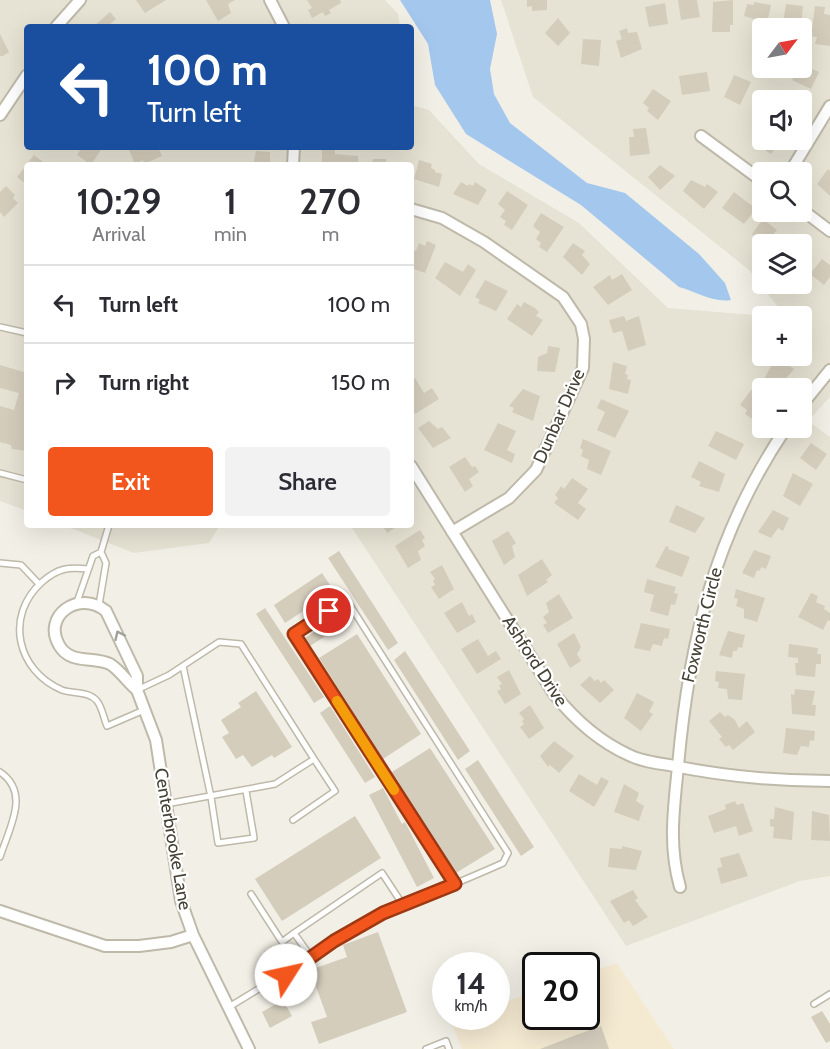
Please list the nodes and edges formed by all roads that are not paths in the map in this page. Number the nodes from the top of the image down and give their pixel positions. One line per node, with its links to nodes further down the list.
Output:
1 (80, 0): 3 (street)
2 (270, 0): 4 (street)
3 (59, 24)
4 (282, 24)
5 (24, 79): 7 (street)
6 (830, 106): 9 (street)
7 (0, 115)
8 (701, 136): 10 (street)
9 (796, 162)
10 (752, 174)
11 (414, 209): 23 (street, Dunbar Drive)
12 (812, 217): 13 (street)
13 (830, 231)
14 (0, 327): 15 (lane)
15 (24, 332)
16 (830, 370): 17 (street)
17 (812, 392)
18 (780, 438): 34 (street, Foxworth Circle)
19 (414, 471): 23 (street, Ashford Drive)
20 (0, 473): 21 (lane)
21 (24, 479)
22 (108, 528): 24 (lane)
23 (452, 532): 34 (street, Ashford Drive)
24 (101, 552): 26 (lane); 29 (lane)
25 (0, 563): 27 (lane)
26 (88, 569): 27 (lane); 28 (lane)
27 (39, 584): 32 (lane)
28 (77, 602): 29 (street); 31 (street, Centerbrooke Lane)
29 (99, 605): 31 (street, Centerbrooke Lane, one-way to 29)
30 (183, 666): 31 (lane); 33 (lane); 38 (lane)
31 (137, 690): 32 (street, Centerbrooke Lane)
32 (146, 710): 39 (street, Centerbrooke Lane)
33 (314, 759): 37 (lane); 40 (lane)
34 (678, 767): 36 (street, Ashford Drive); 43 (street, Foxworth Circle)
35 (0, 772): 41 (lane)
36 (830, 782)
37 (246, 791): 38 (lane); 38 (lane)
38 (212, 797): 39 (lane)
39 (166, 804): 48 (street, Centerbrooke Lane)
40 (293, 820)
41 (0, 857)
42 (455, 884): 42 (lane); 45 (lane)
43 (680, 887)
44 (251, 894): 47 (lane)
45 (403, 904): 47 (lane); 49 (lane)
46 (0, 911): 48 (street)
47 (294, 933): 49 (lane)
48 (193, 935): 52 (street, Centerbrooke Lane)
49 (311, 957): 52 (lane)
50 (830, 994): 51 (lane)
51 (814, 1004)
52 (229, 1007): 53 (street, Centerbrooke Lane)
53 (249, 1049)
54 (426, 1049): 55 (lane)
55 (449, 1049)

